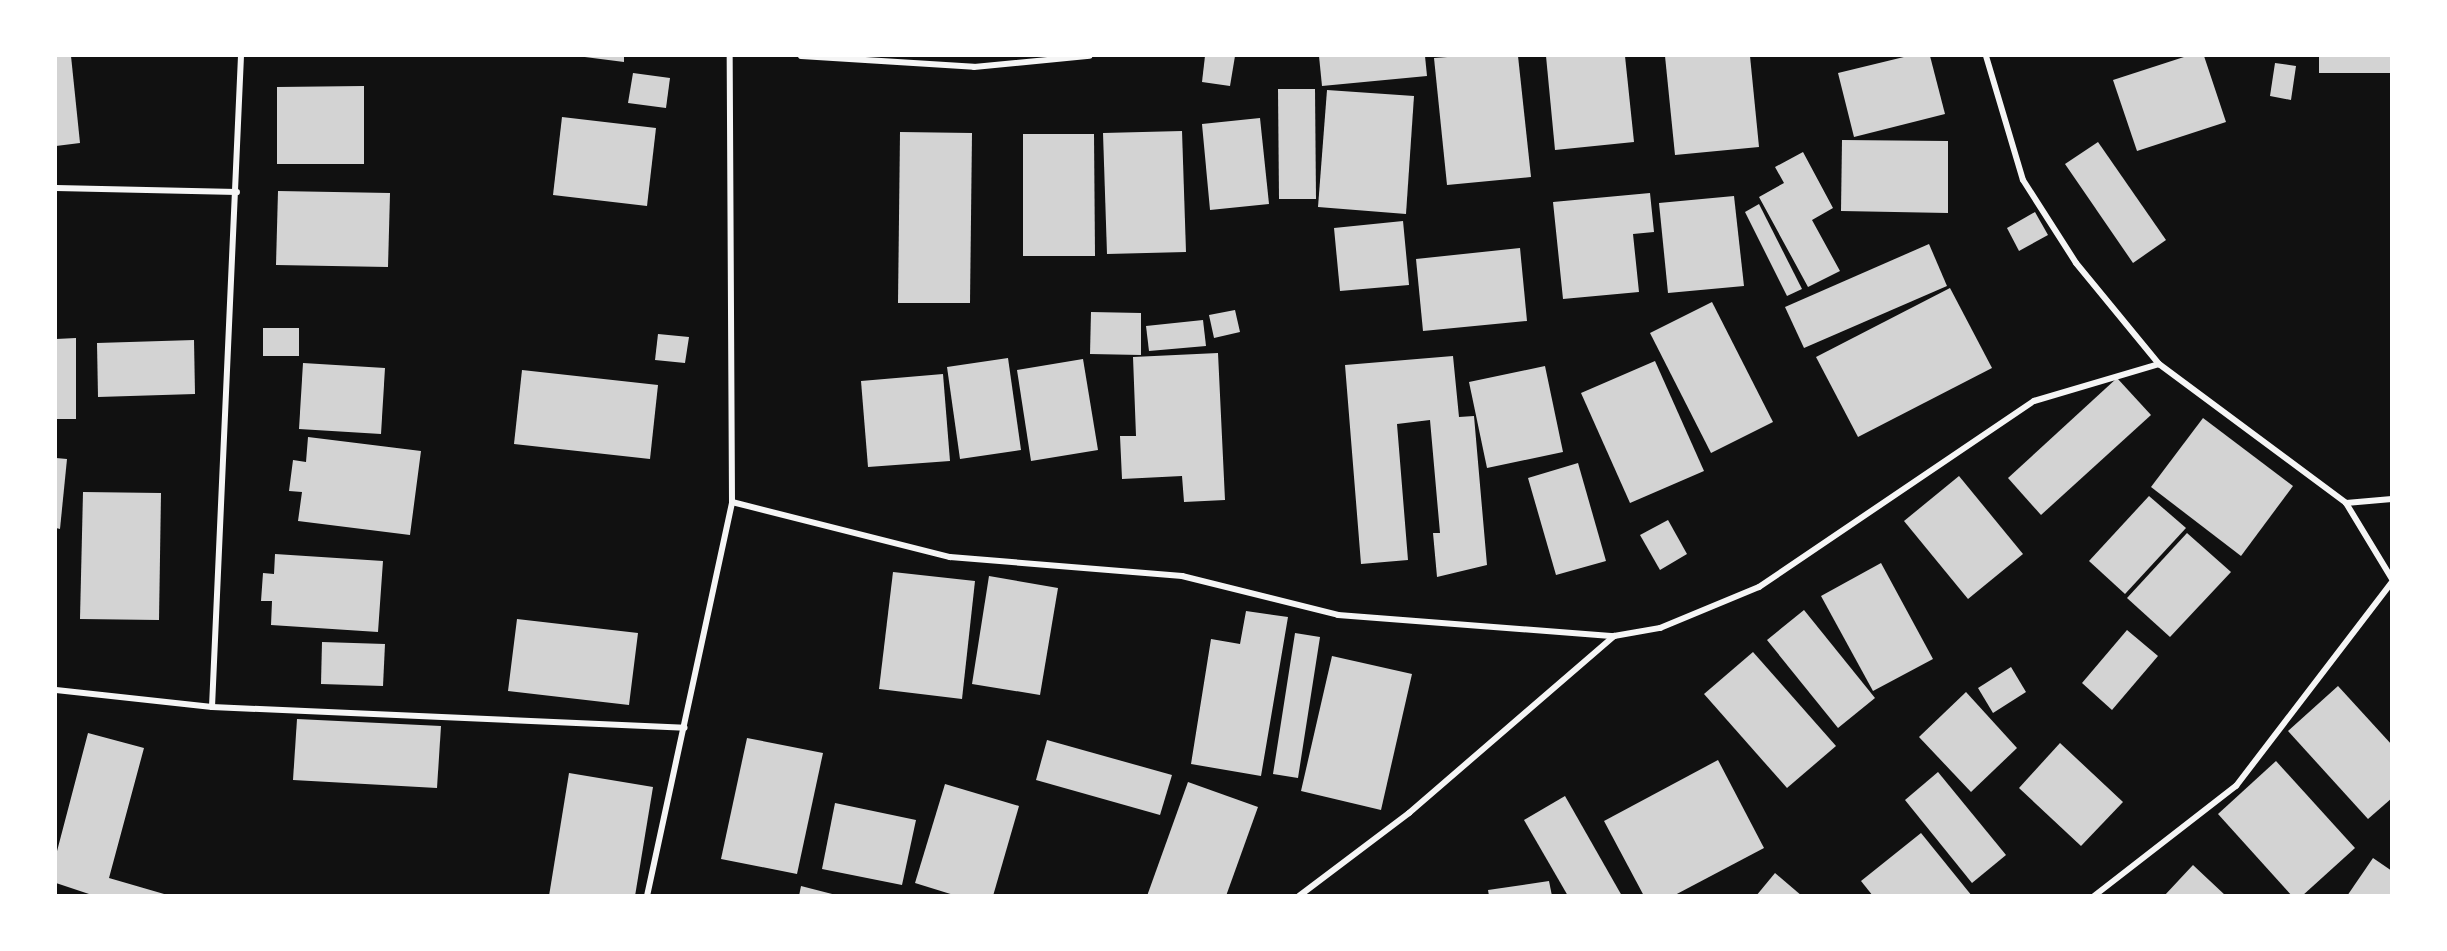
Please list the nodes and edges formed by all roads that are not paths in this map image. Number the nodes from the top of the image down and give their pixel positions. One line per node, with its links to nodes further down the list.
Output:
1 (241, 56): 7 (street)
2 (730, 56): 10 (street)
3 (801, 56): 4 (street)
4 (1089, 56)
5 (1986, 56): 8 (street)
6 (56, 188): 7 (street)
7 (237, 192): 15 (street)
8 (2159, 364): 11 (street); 13 (street)
9 (2391, 499): 11 (street)
10 (732, 502): 13 (street); 16 (street)
11 (2346, 503): 12 (street)
12 (2391, 580): 19 (street)
13 (1614, 636): 18 (street)
14 (56, 690): 15 (street)
15 (212, 707): 16 (street)
16 (685, 728): 17 (street)
17 (646, 896)
18 (1299, 896)
19 (2094, 896)

